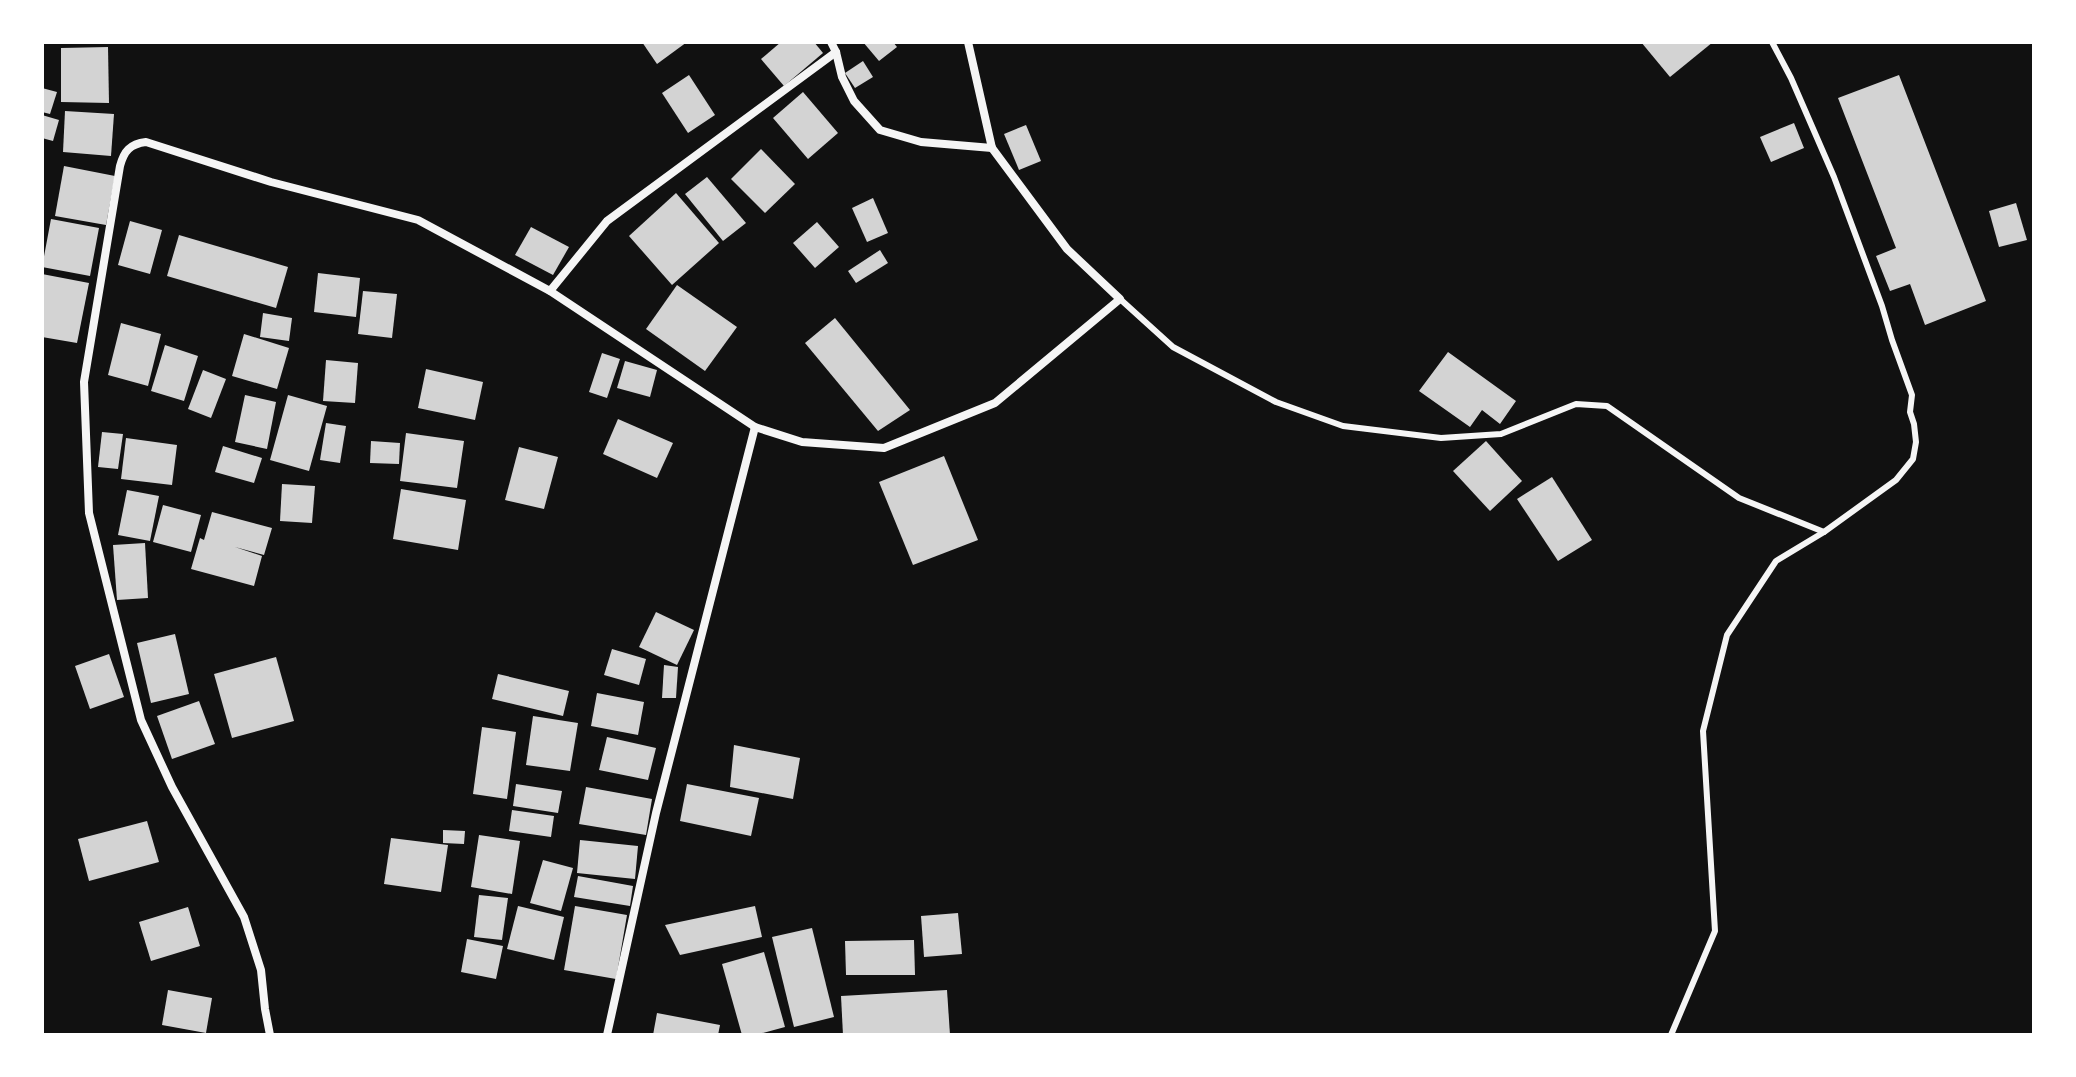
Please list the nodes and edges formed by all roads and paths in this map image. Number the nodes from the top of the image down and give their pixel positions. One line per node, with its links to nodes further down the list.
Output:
1 (831, 42): 4 (street)
2 (968, 42): 5 (street)
3 (1772, 42): 9 (lane)
4 (836, 52): 5 (street); 6 (street)
5 (992, 148): 7 (street)
6 (550, 291): 8 (street); 10 (street)
7 (1120, 299): 8 (street); 9 (lane)
8 (755, 427): 11 (street)
9 (1824, 532): 12 (lane)
10 (270, 1035)
11 (607, 1035)
12 (1671, 1035)

